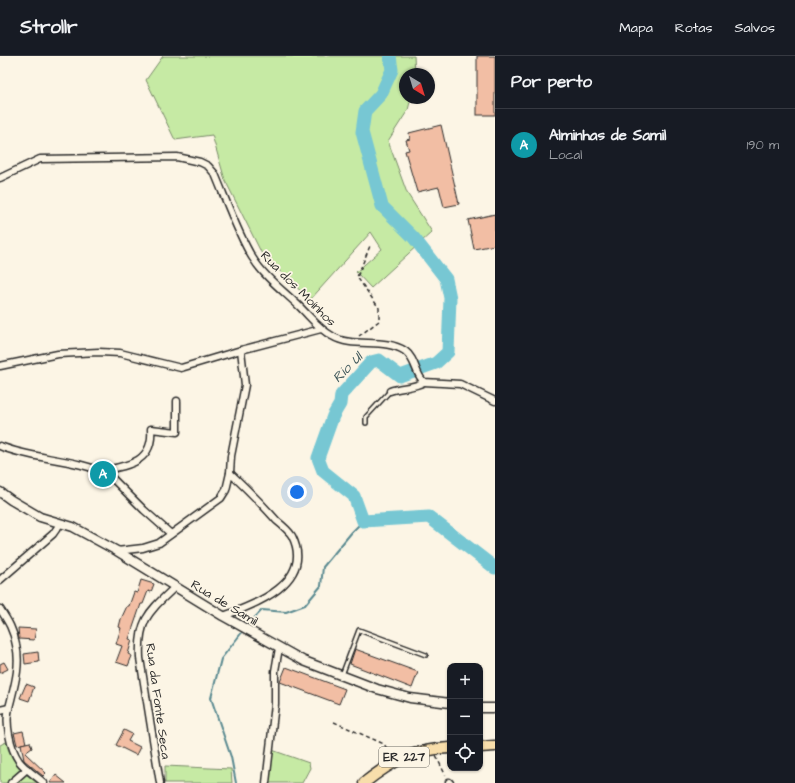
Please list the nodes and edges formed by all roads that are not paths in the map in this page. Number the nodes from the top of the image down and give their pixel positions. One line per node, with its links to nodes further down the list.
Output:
1 (0, 178): 2 (street, Rua dos Moínhos)
2 (321, 330): 3 (street); 5 (street, Rua dos Moínhos)
3 (241, 350): 4 (street); 12 (street)
4 (0, 366)
5 (424, 382): 6 (street); 8 (street)
6 (390, 391): 9 (lane)
7 (177, 401): 11 (street)
8 (495, 401)
9 (366, 423)
10 (0, 446): 11 (street)
11 (101, 471): 15 (street)
12 (230, 473): 15 (street); 20 (street)
13 (0, 492): 14 (street, Rua de Samil)
14 (60, 524): 16 (street, Rua de Samil); 17 (street)
15 (171, 534): 16 (street)
16 (117, 551): 18 (street, Rua de Samil)
17 (0, 580)
18 (176, 586): 20 (street, Rua de Samil); 35 (street, Rua da Fonte Seca)
19 (0, 609): 25 (street)
20 (223, 616): 21 (street, Rua de Samil)
21 (279, 648): 23 (street, Rua de Samil); 36 (street)
22 (426, 655): 23 (lane)
23 (342, 675): 24 (street, Rua de Samil)
24 (447, 703)
25 (9, 708): 28 (street); 32 (street)
26 (483, 708): 27 (street)
27 (495, 708)
28 (0, 710)
29 (495, 746): 30 (main road)
30 (483, 747)
31 (447, 748): 37 (main road, ER 227)
32 (27, 769): 33 (street); 34 (street)
33 (11, 783)
34 (44, 783)
35 (160, 783)
36 (266, 783)
37 (364, 783)

